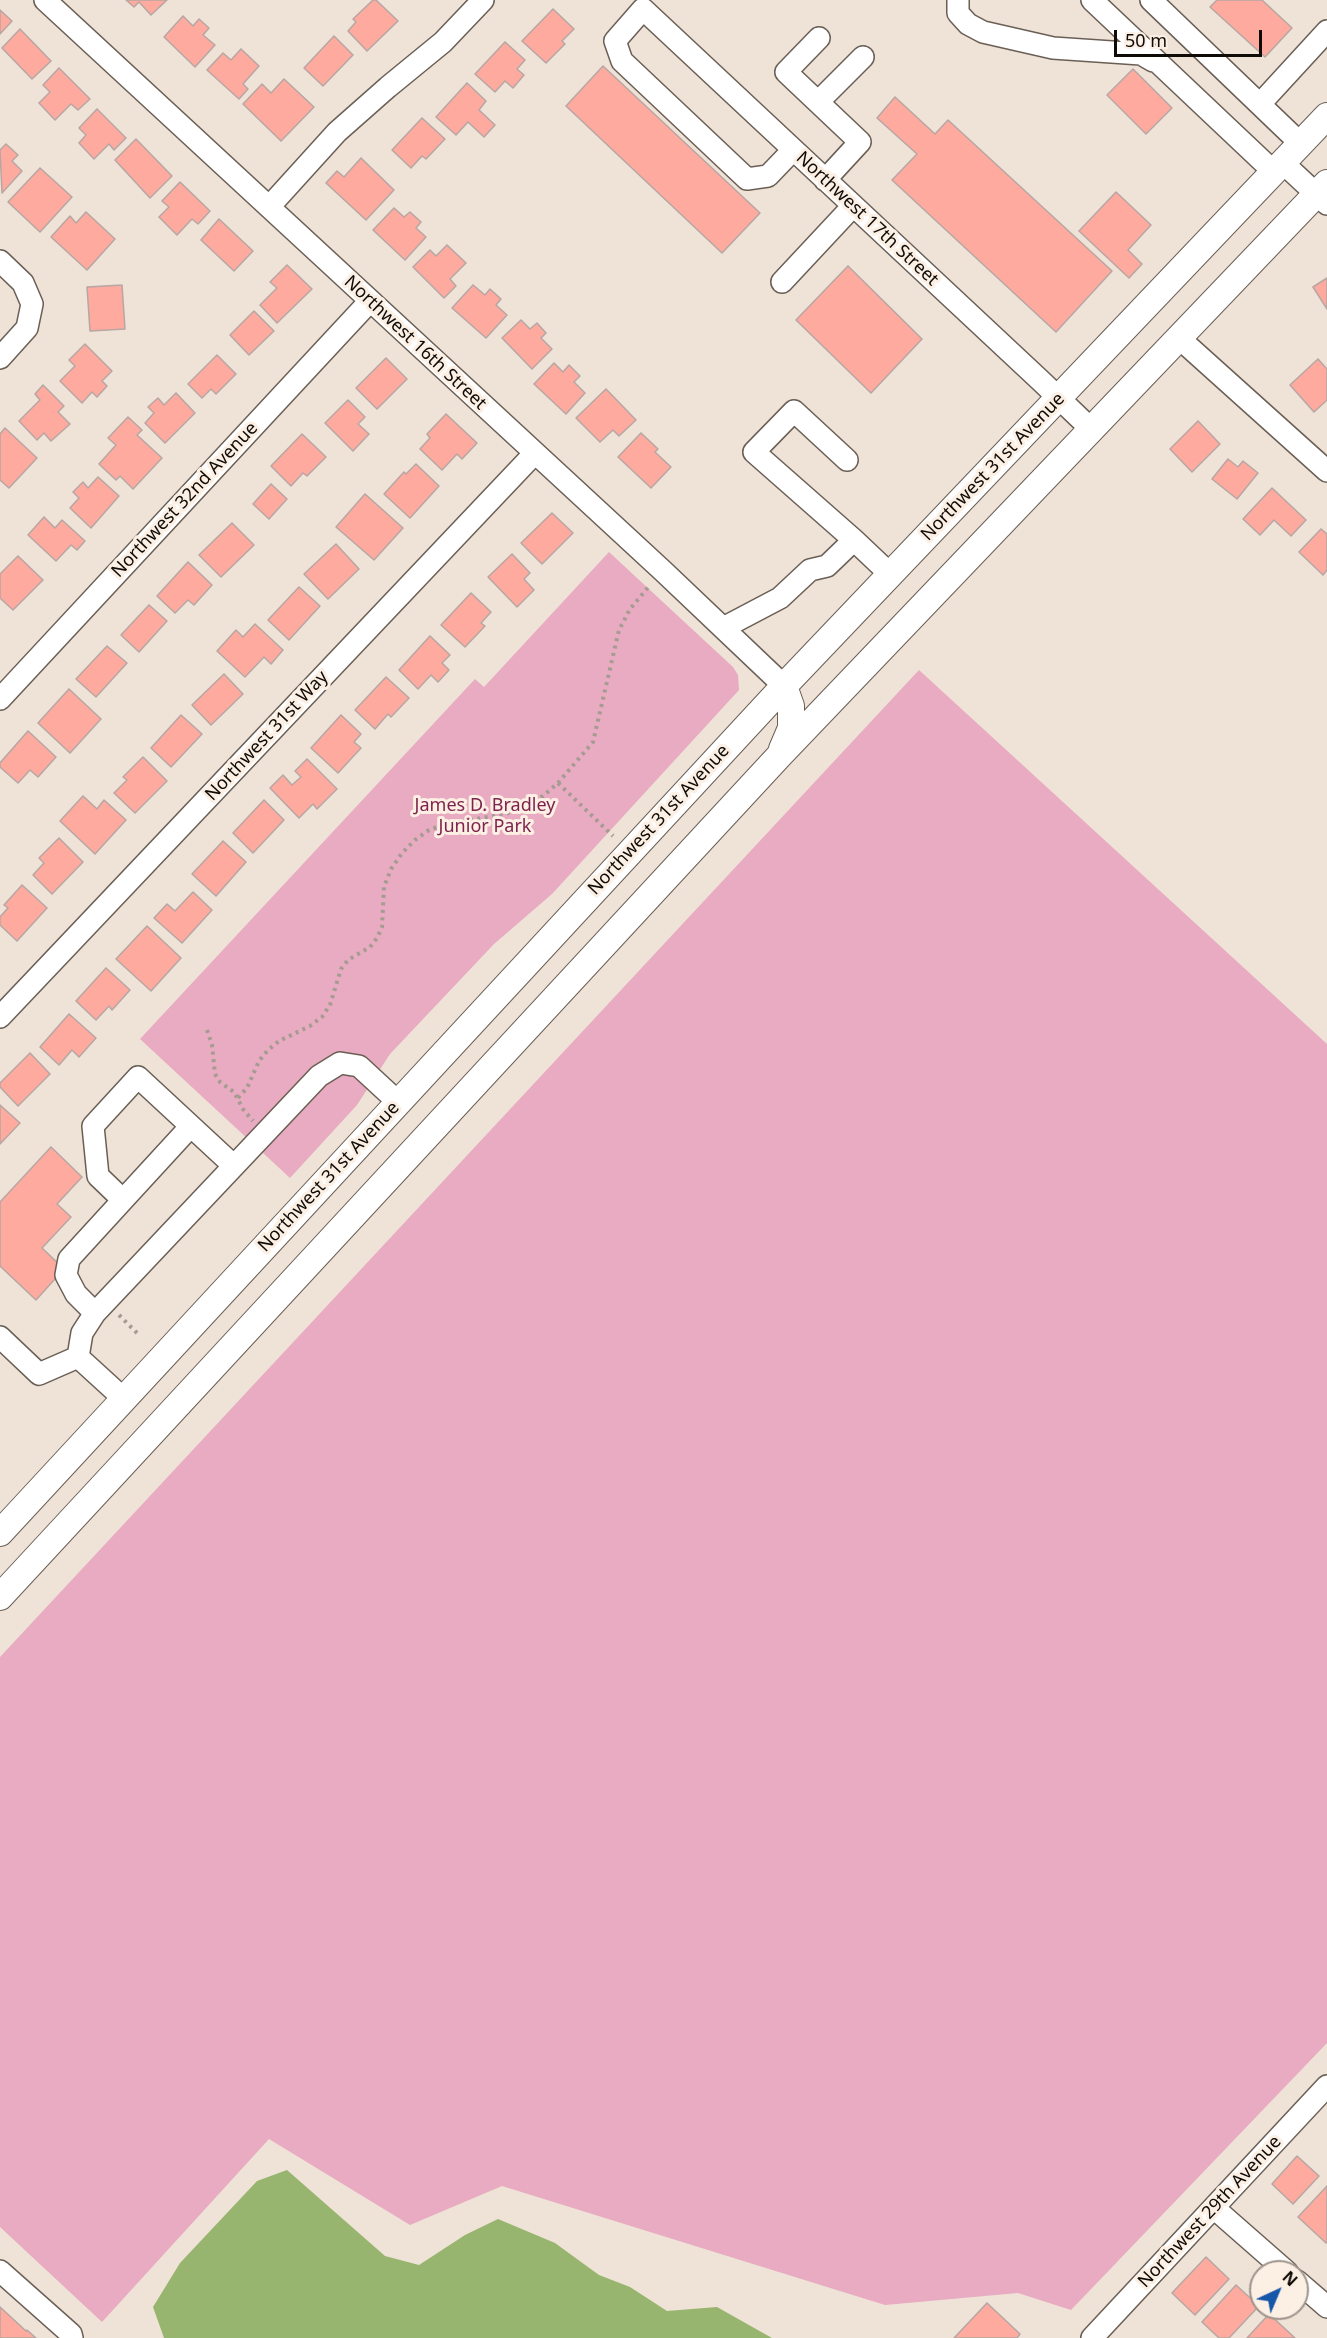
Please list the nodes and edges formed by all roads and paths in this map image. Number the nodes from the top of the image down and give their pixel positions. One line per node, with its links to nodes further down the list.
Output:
1 (45, 0): 19 (street, Northwest 16th Street)
2 (483, 0): 19 (street)
3 (958, 0): 9 (street)
4 (1092, 0): 9 (street)
5 (1151, 0): 11 (street)
6 (1327, 31): 11 (street)
7 (819, 38): 10 (street)
8 (862, 57): 10 (street)
9 (1169, 71): 15 (street)
10 (818, 102): 16 (street)
11 (1260, 104): 13 (street)
12 (1327, 116): 13 (main road, Northwest 31st Avenue)
13 (1301, 144): 15 (main road, Northwest 31st Avenue)
14 (793, 150): 14 (street, Northwest 17th Street); 16 (street, Northwest 17th Street)
15 (1278, 167): 17 (street); 25 (main road, Northwest 31st Avenue)
16 (825, 180): 18 (street, Northwest 17th Street)
17 (1324, 194): 23 (main road)
18 (853, 206): 21 (street); 25 (street, Northwest 17th Street)
19 (269, 207): 22 (street, Northwest 16th Street)
20 (0, 261): 24 (street)
21 (782, 282)
22 (370, 301): 27 (street, Northwest 16th Street); 35 (street, Northwest 32nd Avenue)
23 (1179, 338): 26 (main road); 29 (street)
24 (0, 358)
25 (1059, 398): 26 (street, Northwest 17th Street); 31 (main road, Northwest 31st Avenue)
26 (1090, 429): 36 (main road)
27 (534, 454): 33 (street, Northwest 16th Street); 39 (street, Northwest 31st Way)
28 (847, 460): 30 (street)
29 (1327, 471)
30 (854, 540): 31 (street); 33 (street)
31 (891, 575): 34 (main road, Northwest 31st Avenue)
32 (650, 585): 37 (path)
33 (723, 628): 34 (street, Northwest 16th Street)
34 (784, 686): 36 (main road); 42 (main road, Northwest 31st Avenue)
35 (0, 699)
36 (780, 755): 54 (main road)
37 (558, 783): 38 (path); 41 (path)
38 (613, 837)
39 (0, 1017)
40 (207, 1030): 41 (path)
41 (238, 1098): 43 (path)
42 (398, 1102): 45 (street); 52 (main road, Northwest 31st Avenue)
43 (259, 1125)
44 (191, 1126): 45 (street); 46 (street); 46 (street)
45 (234, 1166): 47 (street)
46 (123, 1200): 47 (street)
47 (95, 1313): 51 (street)
48 (119, 1315): 49 (path)
49 (139, 1335)
50 (0, 1337): 51 (street)
51 (78, 1357): 52 (street)
52 (124, 1399): 53 (main road, Northwest 31st Avenue)
53 (0, 1533)
54 (0, 1597)
55 (1327, 2086): 56 (street, Northwest 29th Avenue)
56 (1214, 2208): 57 (street); 62 (street, Northwest 29th Avenue)
57 (1273, 2260)
58 (0, 2271): 61 (street)
59 (1309, 2291): 60 (street)
60 (1327, 2307)
61 (72, 2338)
62 (1092, 2338)

